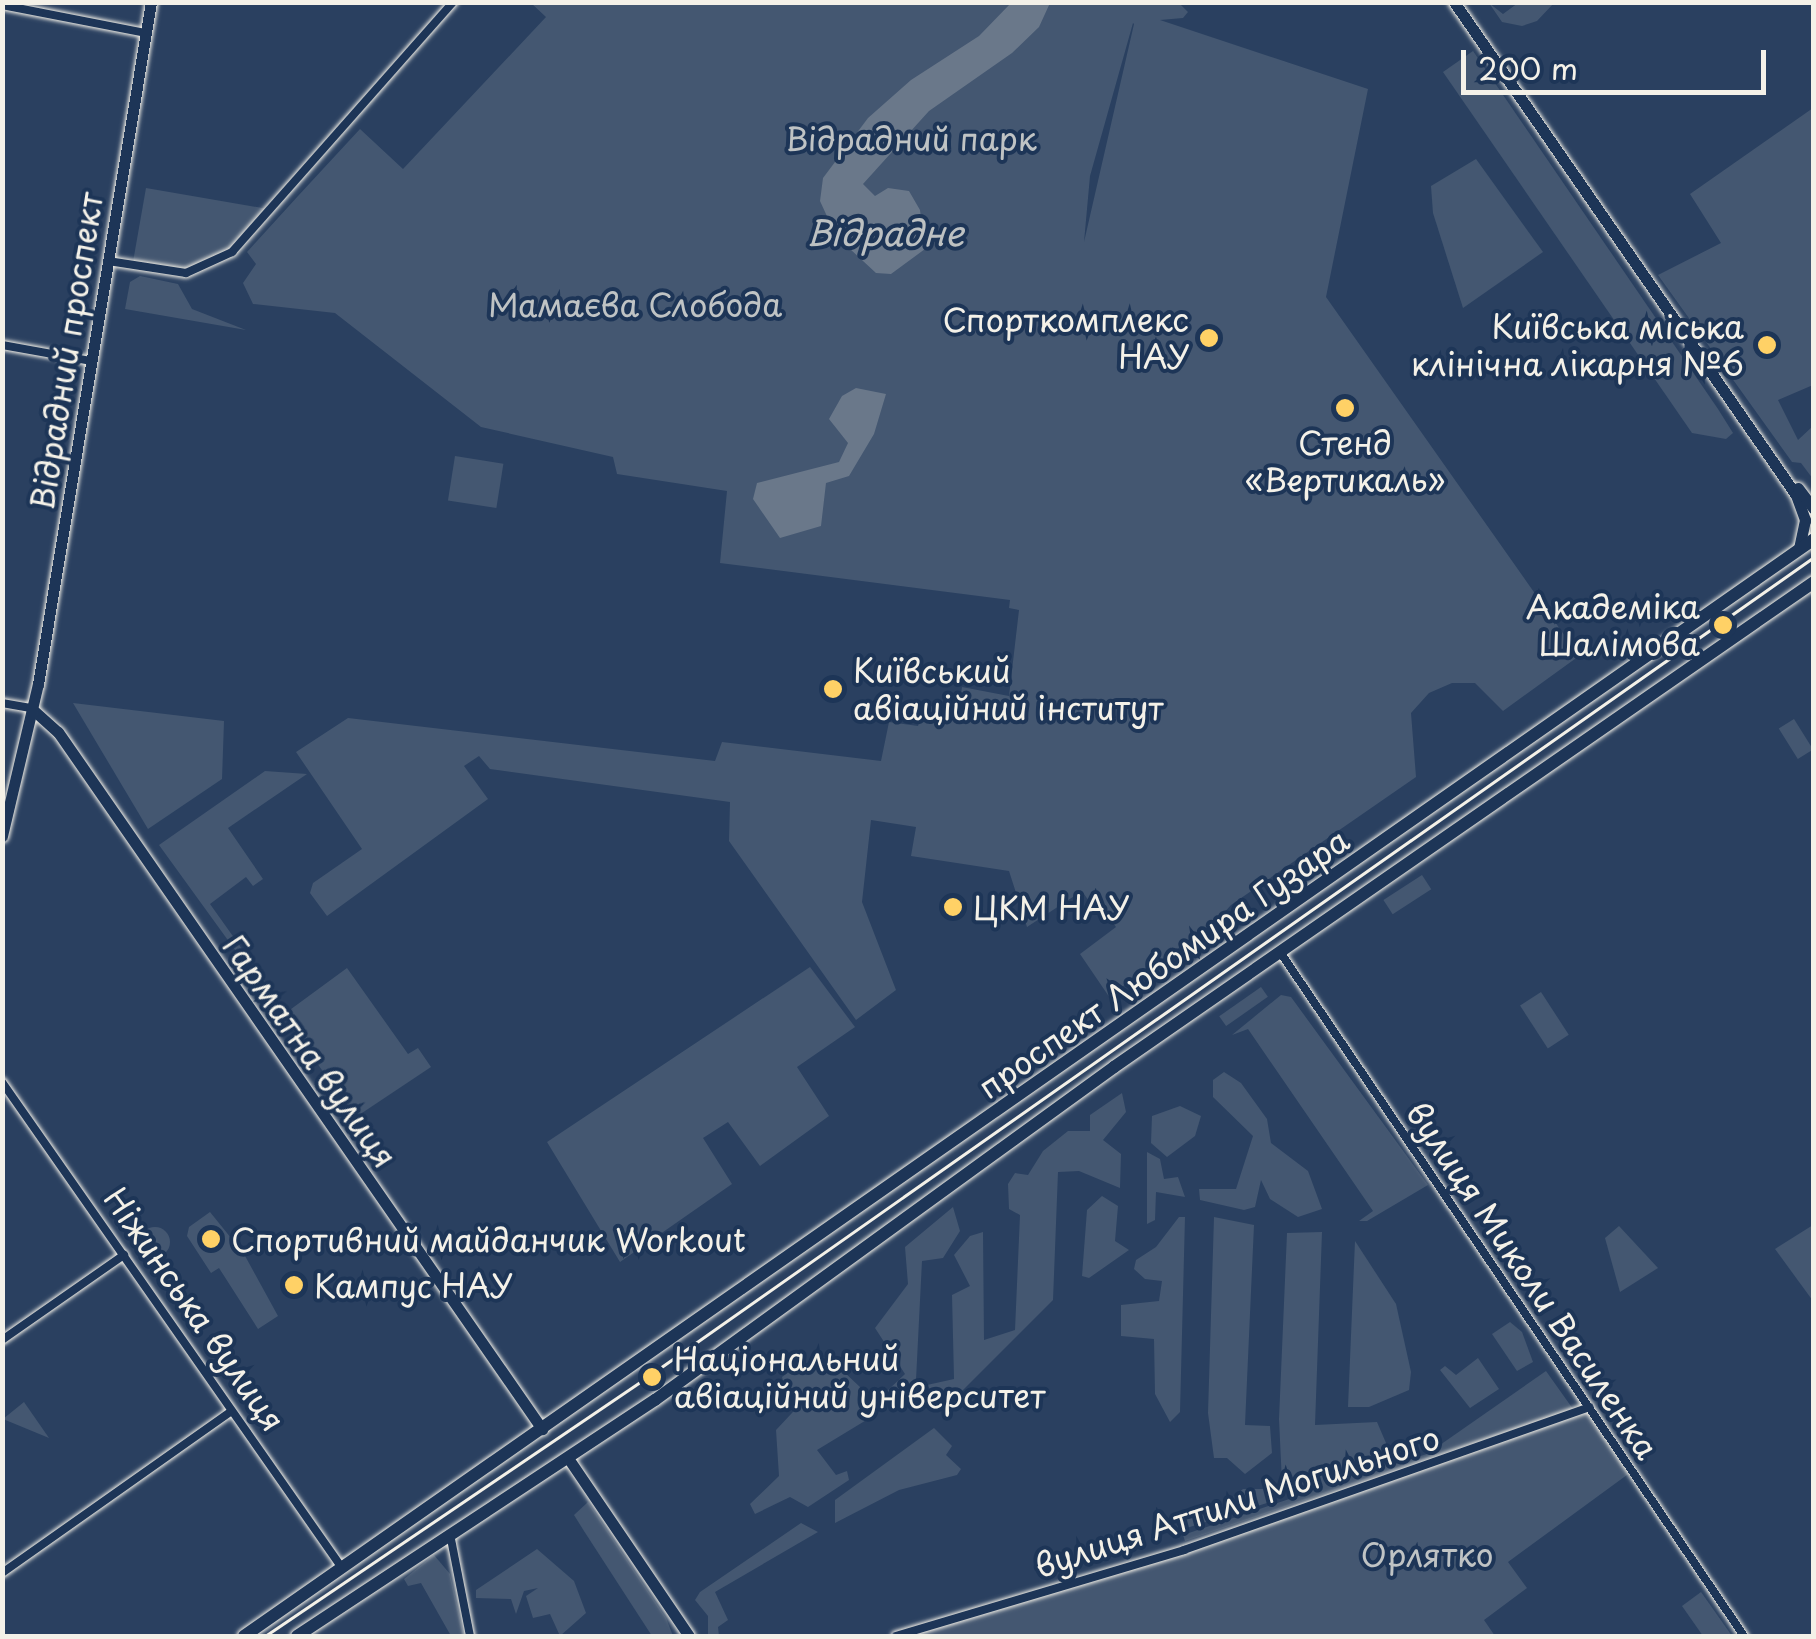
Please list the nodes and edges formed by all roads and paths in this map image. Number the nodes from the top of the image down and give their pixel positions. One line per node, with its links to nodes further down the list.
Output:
1 (151, 2): 5 (main road, Відрадний проспект)
2 (453, 2): 6 (street)
3 (1457, 2): 9 (main road); 11 (main road)
4 (2, 4): 5 (street)
5 (146, 33): 6 (main road, Відрадний проспект)
6 (108, 261): 8 (main road, Відрадний проспект)
7 (2, 345): 8 (street)
8 (91, 361): 14 (main road, Відрадний проспект)
9 (1814, 509)
10 (1814, 539): 11 (main road, проспект Любомира Гузара)
11 (1800, 548): 22 (main road, проспект Любомира Гузара)
12 (1814, 582): 16 (main road, проспект Любомира Гузара)
13 (2, 702): 14 (street)
14 (31, 708): 15 (main road); 22 (main road, Гарматна вулиця)
15 (2, 836)
16 (1280, 952): 20 (street, вулиця Миколи Василенка); 23 (main road, проспект Любомира Гузара)
17 (2, 1082): 18 (street, Ніжинська вулиця)
18 (124, 1255): 19 (street); 21 (street, Ніжинська вулиця)
19 (2, 1340)
20 (1590, 1406): 31 (street, вулиця Аттили Могильного); 32 (street, вулиця Миколи Василенка)
21 (232, 1411): 25 (street, Ніжинська вулиця); 26 (street)
22 (542, 1429): 25 (main road, проспект Любомира Гузара)
23 (568, 1458): 24 (main road, проспект Любомира Гузара); 30 (main road)
24 (450, 1534): 28 (main road, проспект Любомира Гузара); 29 (street)
25 (342, 1568): 27 (main road, проспект Любомира Гузара)
26 (2, 1573)
27 (244, 1636)
28 (297, 1636)
29 (470, 1636)
30 (689, 1636)
31 (896, 1636)
32 (1744, 1636)

